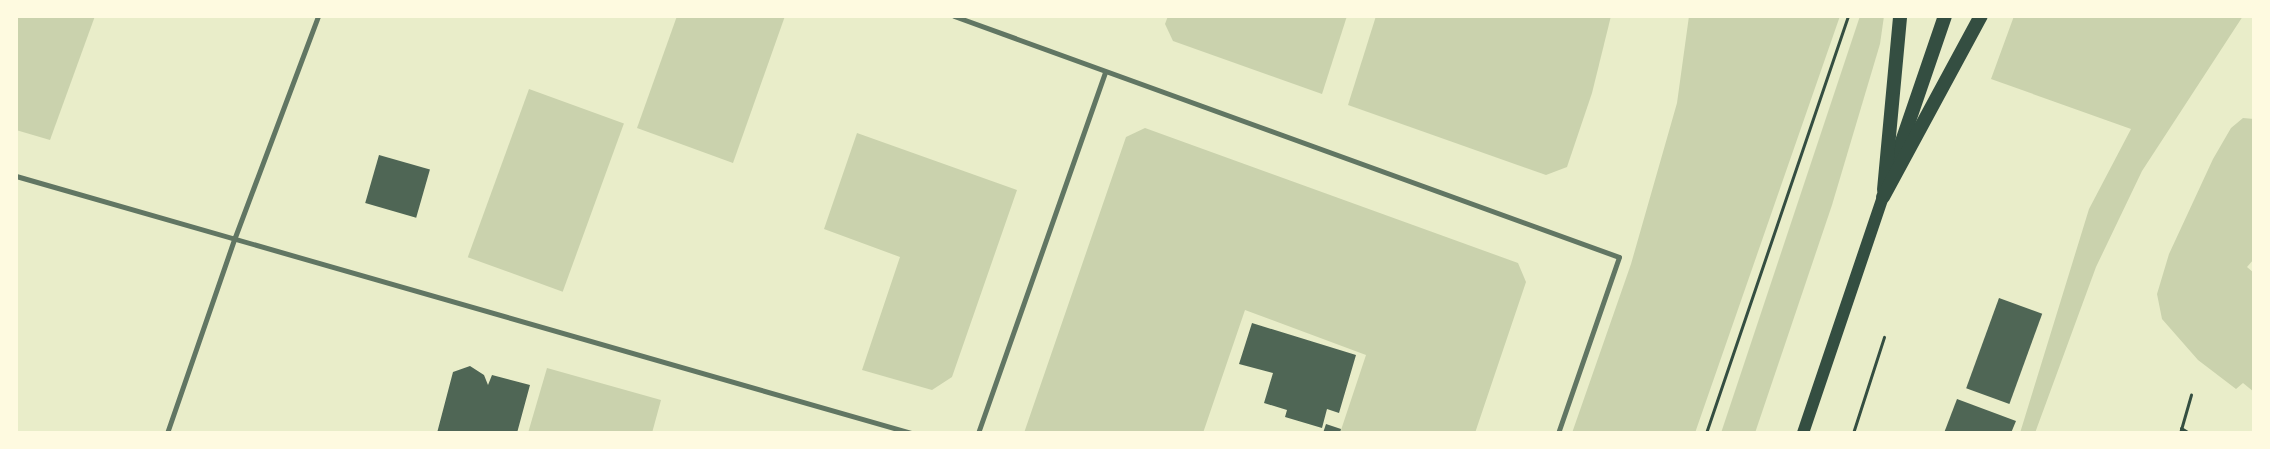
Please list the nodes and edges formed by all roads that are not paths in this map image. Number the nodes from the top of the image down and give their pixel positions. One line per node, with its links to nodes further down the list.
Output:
1 (318, 16): 9 (street)
2 (954, 16): 6 (street)
3 (1900, 16): 8 (highway)
4 (1945, 16): 8 (highway)
5 (1981, 16): 8 (highway)
6 (1105, 73): 12 (street); 13 (street)
7 (16, 176): 9 (street)
8 (1883, 197): 14 (main road)
9 (235, 237): 10 (street); 11 (street)
10 (167, 433)
11 (911, 433)
12 (978, 433)
13 (1558, 433)
14 (1803, 433)

